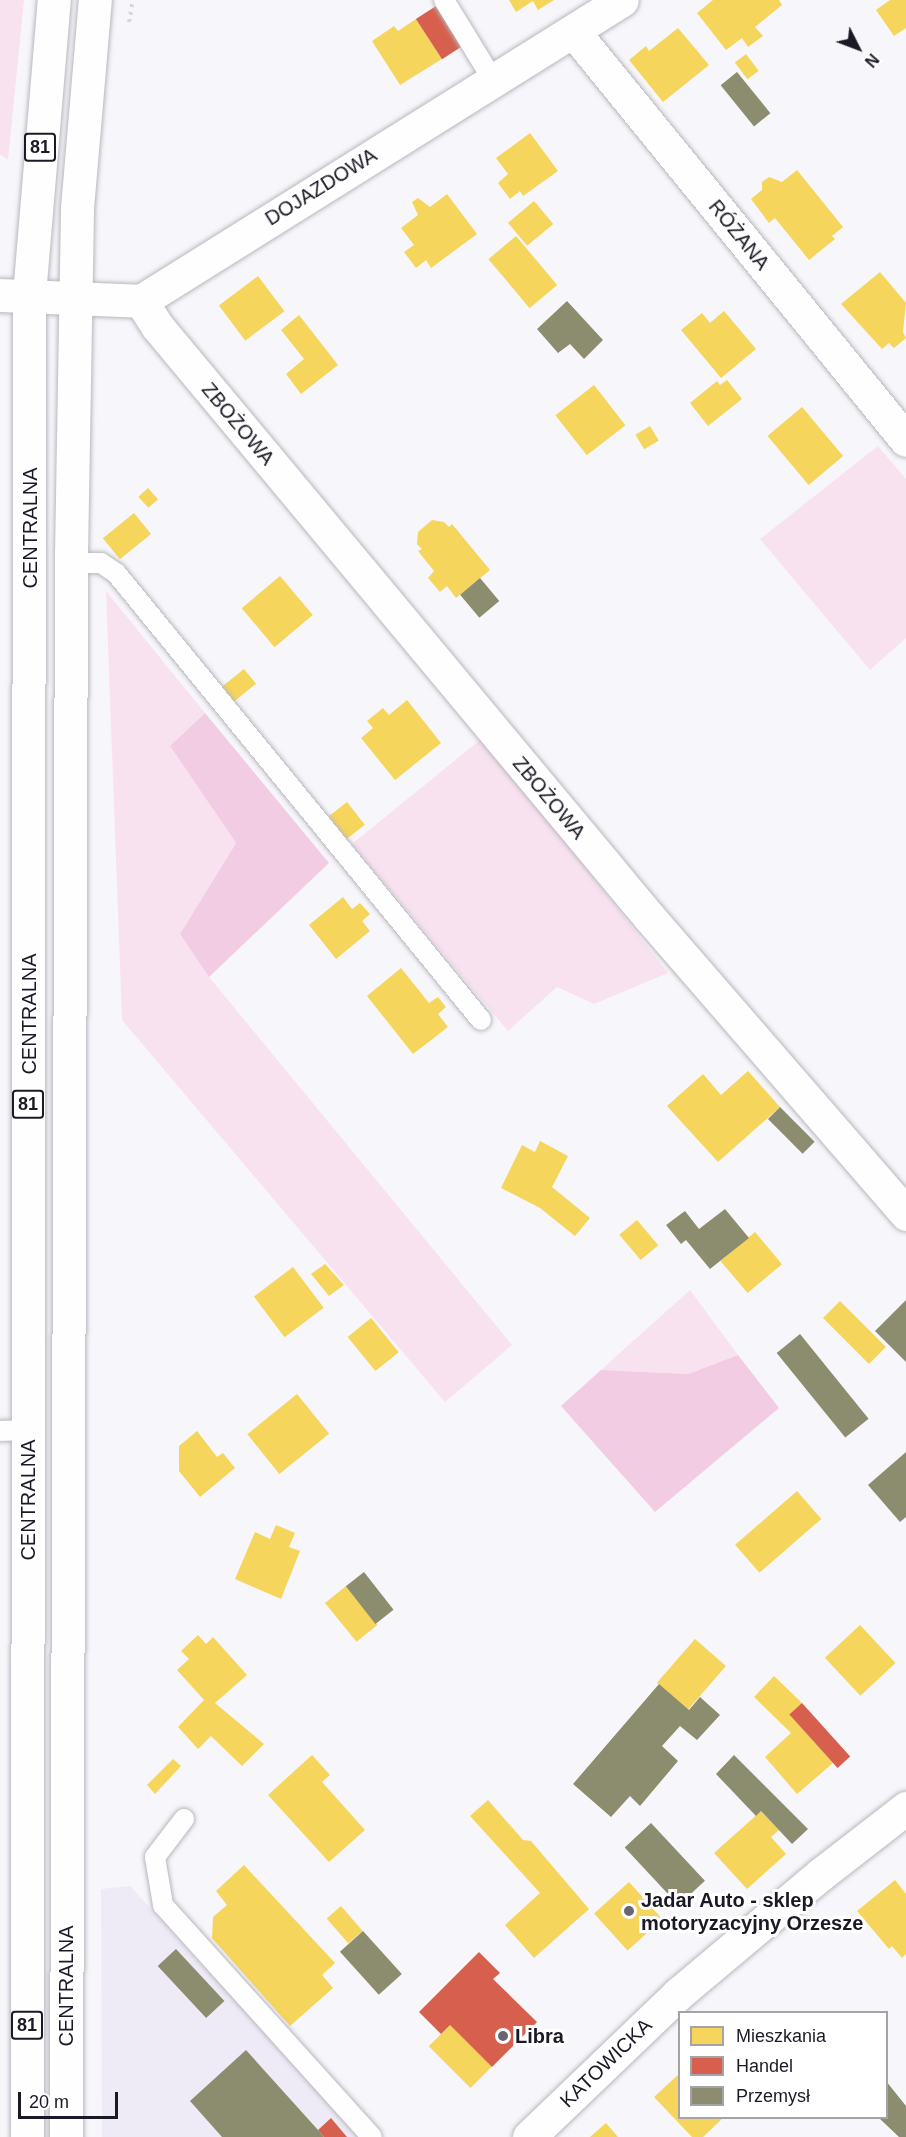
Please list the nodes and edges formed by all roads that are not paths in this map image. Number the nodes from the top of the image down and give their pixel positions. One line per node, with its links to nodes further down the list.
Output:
1 (54, 0): 7 (main road, CENTRALNA / 81)
2 (94, 0): 8 (main road, CENTRALNA / 81)
3 (444, 0): 6 (lane)
4 (622, 0): 5 (main road, DOJAZDOWA)
5 (573, 32): 6 (main road, DOJAZDOWA); 10 (main road, RÓŻANA)
6 (493, 80): 9 (main road, DOJAZDOWA)
7 (15, 295): 8 (main road); 14 (main road, CENTRALNA / 81)
8 (76, 298): 9 (main road); 11 (main road, CENTRALNA / 81)
9 (141, 301): 13 (main road, ZBOŻOWA)
10 (906, 440)
11 (71, 563): 12 (lane); 18 (main road, CENTRALNA / 81)
12 (481, 1020)
13 (906, 1214)
14 (14, 1431): 17 (main road, CENTRALNA / 81)
15 (906, 1808): 20 (main road, KATOWICKA)
16 (184, 1819): 19 (lane)
17 (27, 2137)
18 (66, 2137)
19 (372, 2137)
20 (529, 2137)

